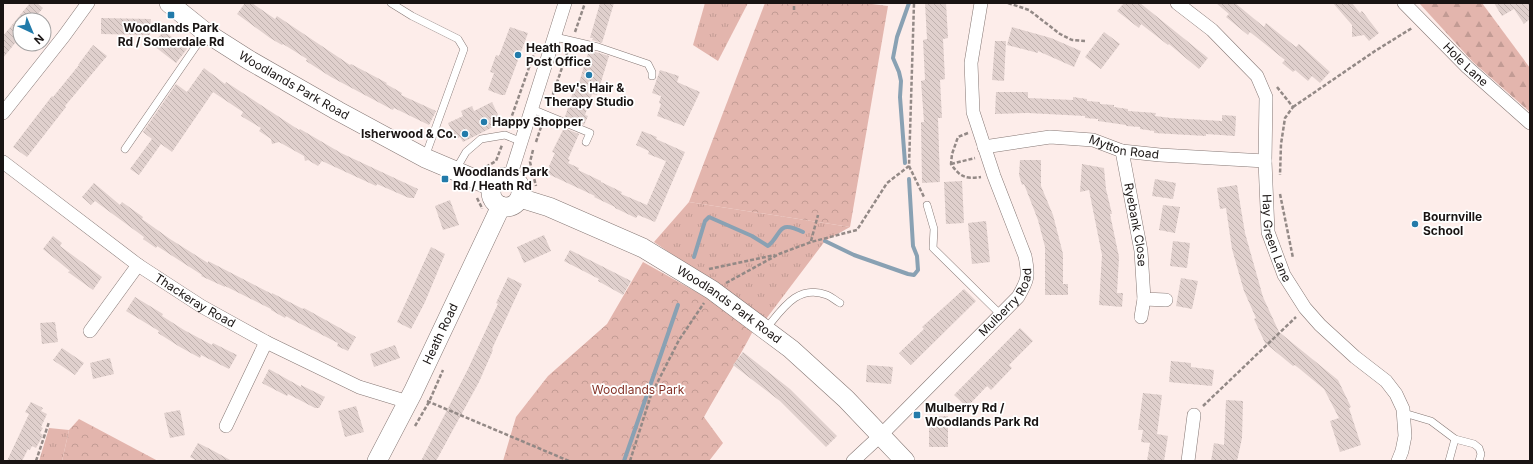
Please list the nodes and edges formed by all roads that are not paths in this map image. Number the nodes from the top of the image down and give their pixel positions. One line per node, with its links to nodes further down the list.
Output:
1 (88, 3): 12 (street)
2 (169, 3): 8 (street, Woodlands Park Road)
3 (391, 3): 19 (lane)
4 (565, 3): 9 (street)
5 (981, 3): 18 (street, Mulberry Road)
6 (1177, 3): 20 (street, Hay Green Lane)
7 (1404, 3): 13 (street, Hole Lane)
8 (205, 32): 16 (lane); 19 (street, Woodlands Park Road)
9 (555, 37): 10 (lane); 11 (street)
10 (652, 76)
11 (532, 109): 14 (street); 15 (lane)
12 (3, 113)
13 (1530, 123)
14 (522, 142): 22 (lane); 23 (street)
15 (586, 142)
16 (125, 149)
17 (1122, 150): 18 (street, Mytton Road); 20 (street, Mytton Road); 29 (street, Ryebank Close)
18 (986, 151): 32 (street, Mulberry Road)
19 (425, 158): 22 (street, Woodlands Park Road)
20 (1265, 161): 38 (street, Hay Green Lane)
21 (3, 162): 28 (street, Thackeray Road)
22 (455, 171): 24 (street, Woodlands Park Road)
23 (510, 177): 24 (street); 25 (street)
24 (492, 186): 27 (street)
25 (520, 198): 27 (street); 34 (street, Woodlands Park Road)
26 (927, 205): 32 (lane)
27 (500, 206): 37 (street, Heath Road)
28 (138, 265): 35 (street); 36 (street, Thackeray Road)
29 (1144, 299): 30 (street); 33 (street, Ryebank Close)
30 (1166, 300)
31 (840, 303): 34 (lane)
32 (1000, 314): 41 (street, Mulberry Road)
33 (1141, 317)
34 (765, 330): 41 (street, Woodlands Park Road)
35 (90, 331)
36 (266, 342): 37 (street, Thackeray Road); 40 (street)
37 (410, 397): 43 (street, Heath Road)
38 (1404, 413): 42 (lane); 47 (street, Hay Green Lane)
39 (1194, 415): 46 (street)
40 (226, 426)
41 (881, 435): 44 (street, Mulberry Road); 45 (street, Woodlands Park Road)
42 (1455, 439): 48 (lane); 49 (lane)
43 (377, 461)
44 (853, 461)
45 (905, 461)
46 (1188, 461)
47 (1398, 461)
48 (1450, 461)
49 (1479, 461)

